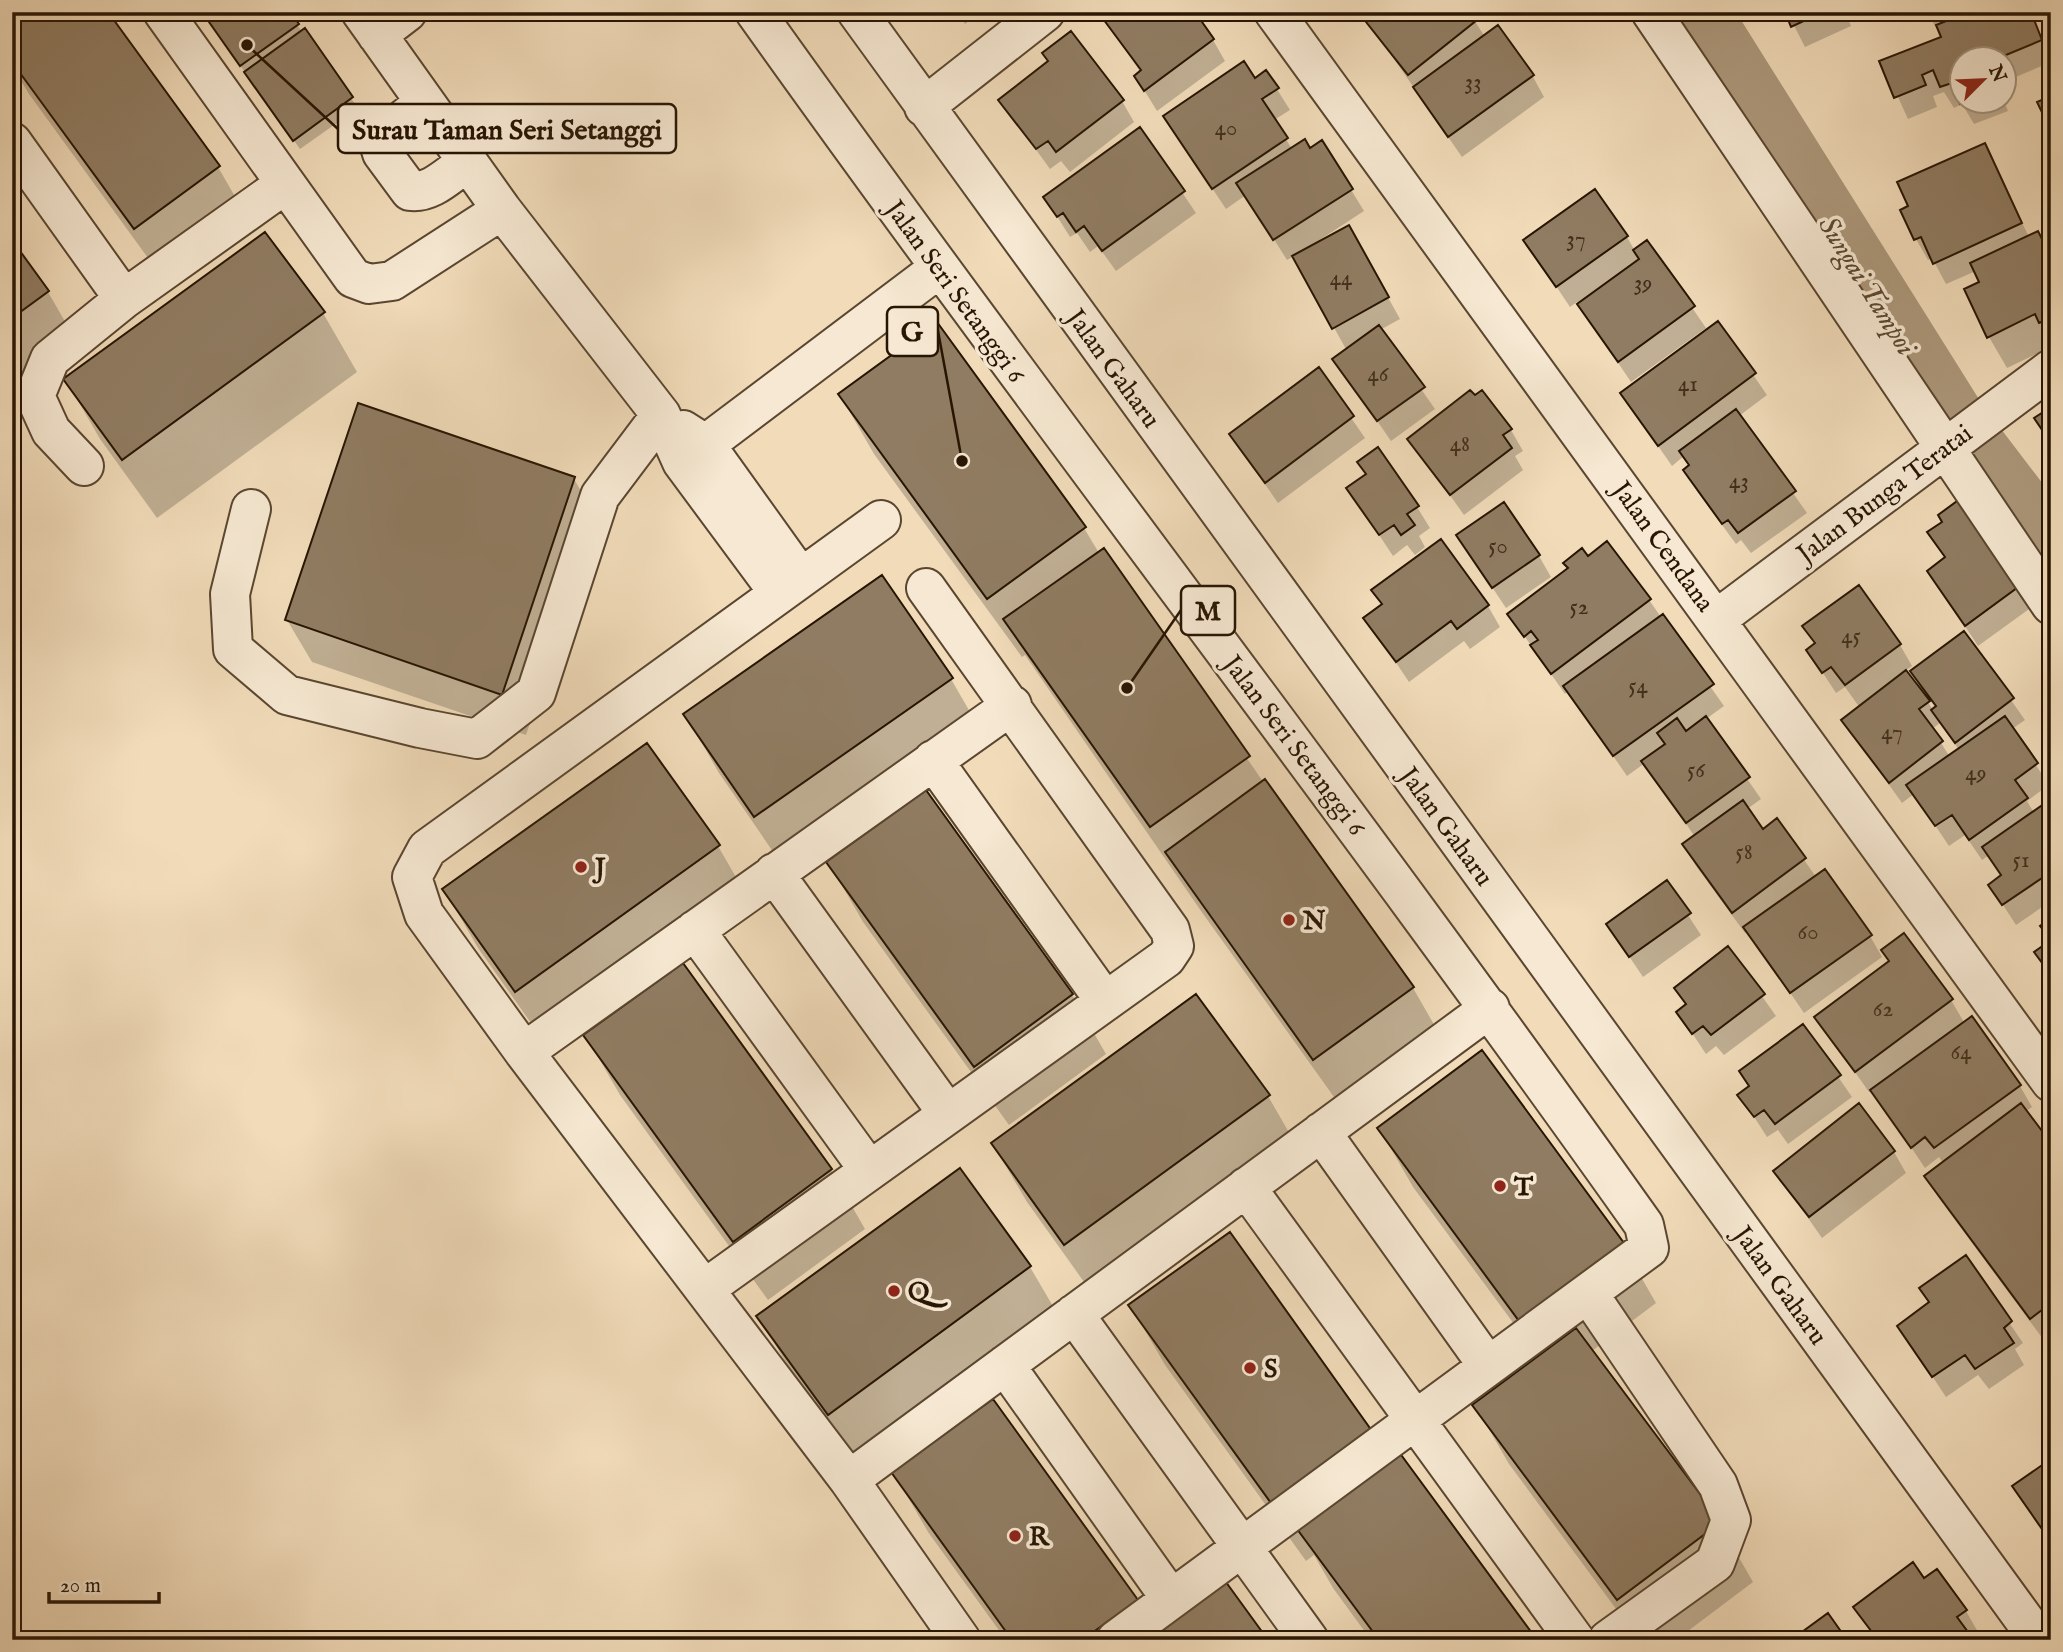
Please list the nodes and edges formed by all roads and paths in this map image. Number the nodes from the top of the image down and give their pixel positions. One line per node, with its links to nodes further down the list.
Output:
1 (163, 12): 13 (street)
2 (407, 12): 8 (street)
3 (755, 12): 15 (street, Jalan Seri Setanggi 6)
4 (857, 12): 10 (street, Jalan Gaharu)
5 (1045, 12): 10 (street)
6 (1274, 12): 27 (street, Jalan Cendana)
7 (1651, 12): 19 (street)
8 (369, 24): 9 (street)
9 (425, 102): 12 (street); 12 (street)
10 (924, 107): 54 (street, Jalan Gaharu)
11 (12, 142): 16 (street)
12 (468, 162): 14 (street)
13 (284, 185): 14 (street); 16 (street)
14 (502, 210): 18 (street)
15 (938, 269): 20 (street); 33 (street, Jalan Seri Setanggi 6)
16 (124, 299): 21 (street)
17 (2043, 375): 19 (street, Jalan Bunga Teratai)
18 (661, 415): 20 (street); 22 (street)
19 (1943, 448): 26 (street); 27 (street, Jalan Bunga Teratai)
20 (694, 453): 24 (street)
21 (84, 466)
22 (251, 509)
23 (881, 520): 24 (street)
24 (790, 586): 34 (street)
25 (926, 588): 28 (street)
26 (2051, 605)
27 (1717, 619): 35 (street, Jalan Cendana)
28 (1012, 705): 29 (street); 32 (street)
29 (933, 760): 30 (street); 32 (street)
30 (775, 873): 31 (street); 36 (street)
31 (695, 930): 34 (street); 38 (street)
32 (1105, 1001): 36 (street)
33 (1490, 1008): 37 (street); 41 (street, Jalan Seri Setanggi 6)
34 (524, 1052): 40 (street)
35 (2051, 1082)
36 (948, 1114): 38 (street)
37 (1321, 1132): 39 (street); 44 (street)
38 (869, 1170): 40 (street)
39 (1247, 1187): 42 (street); 45 (street)
40 (706, 1288): 46 (street)
41 (1588, 1293): 44 (street); 53 (street)
42 (1074, 1314): 43 (street); 47 (street)
43 (1005, 1365): 46 (street); 48 (street)
44 (1488, 1366): 45 (street)
45 (1416, 1419): 47 (street); 52 (street)
46 (849, 1479): 49 (street)
47 (1240, 1549): 48 (street); 51 (street)
48 (1171, 1599): 50 (street)
49 (961, 1640)
50 (1116, 1640)
51 (1308, 1640)
52 (1574, 1640)
53 (1608, 1640)
54 (2039, 1640)

